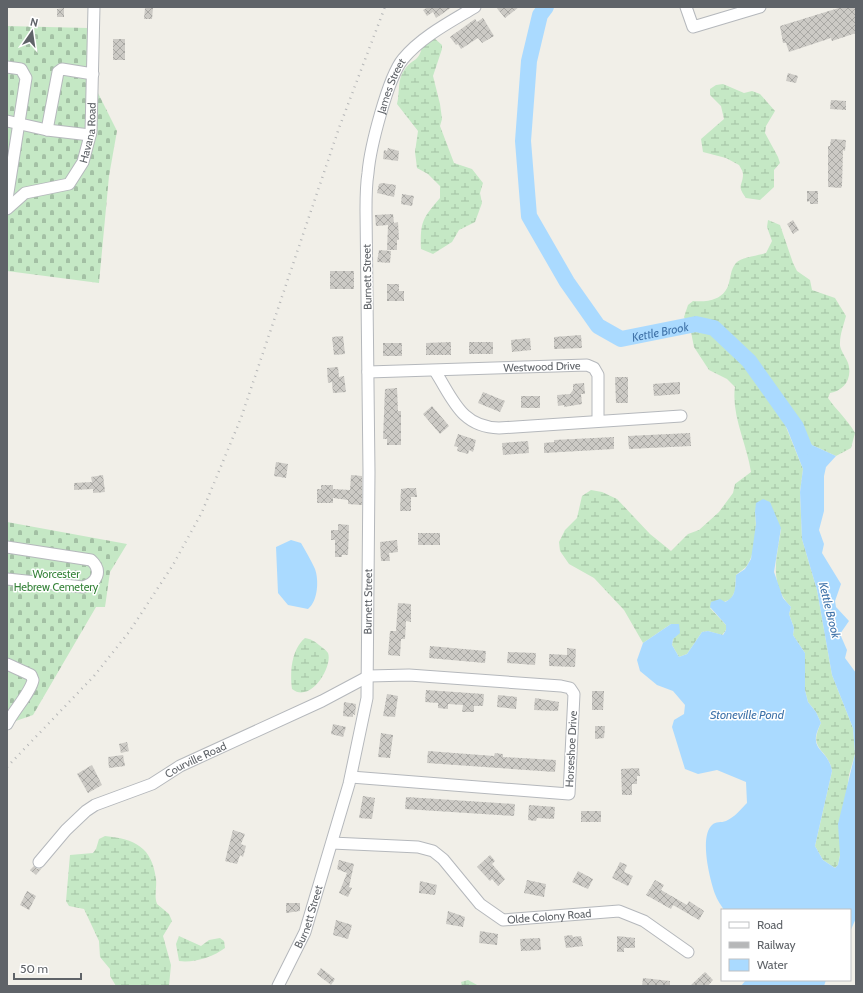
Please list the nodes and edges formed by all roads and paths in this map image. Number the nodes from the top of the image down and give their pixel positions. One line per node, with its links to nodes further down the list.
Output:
1 (94, 7): 6 (street, Havana Road)
2 (475, 7): 12 (street, James Street)
3 (686, 7): 4 (street)
4 (760, 7)
5 (7, 66): 8 (street)
6 (93, 74): 9 (street); 10 (street, Havana Road)
7 (7, 121): 8 (street)
8 (18, 125): 9 (street); 11 (street)
9 (47, 130): 10 (street)
10 (90, 135): 13 (street, Havana Road)
11 (7, 199)
12 (366, 202): 15 (street, Burnett Street)
13 (7, 209)
14 (435, 371): 15 (street, Westwood Drive); 17 (street); 17 (street, Westwood Drive)
15 (368, 372): 21 (street, Burnett Street)
16 (681, 416): 17 (street)
17 (598, 421)
18 (7, 547): 19 (street)
19 (7, 579)
20 (7, 664): 22 (street)
21 (369, 676): 23 (street, Burnett Street); 23 (street, Horseshoe Drive); 25 (street, Courville Road)
22 (7, 724)
23 (351, 777): 24 (street, Burnett Street)
24 (332, 843): 26 (street, Olde Colony Road); 27 (street, Burnett Street)
25 (40, 862)
26 (688, 952)
27 (278, 986)

